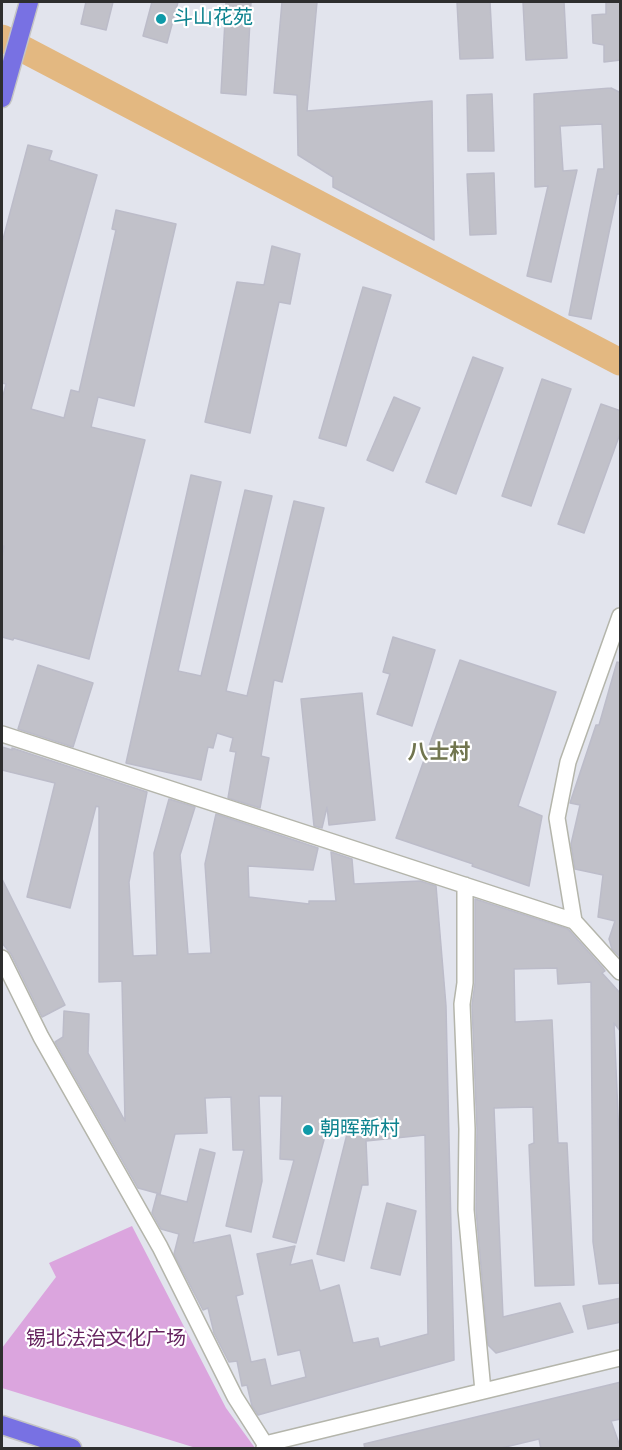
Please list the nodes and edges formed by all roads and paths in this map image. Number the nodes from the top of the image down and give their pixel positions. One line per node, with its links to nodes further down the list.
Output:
1 (28, 2): 2 (main road)
2 (2, 98)
3 (621, 616): 6 (street)
4 (2, 734): 5 (street)
5 (465, 885): 6 (street); 10 (street)
6 (574, 921): 8 (street)
7 (2, 958): 12 (street)
8 (621, 972)
9 (621, 1358): 10 (street)
10 (483, 1391): 12 (street)
11 (2, 1425): 13 (main road)
12 (264, 1446)
13 (72, 1449)

